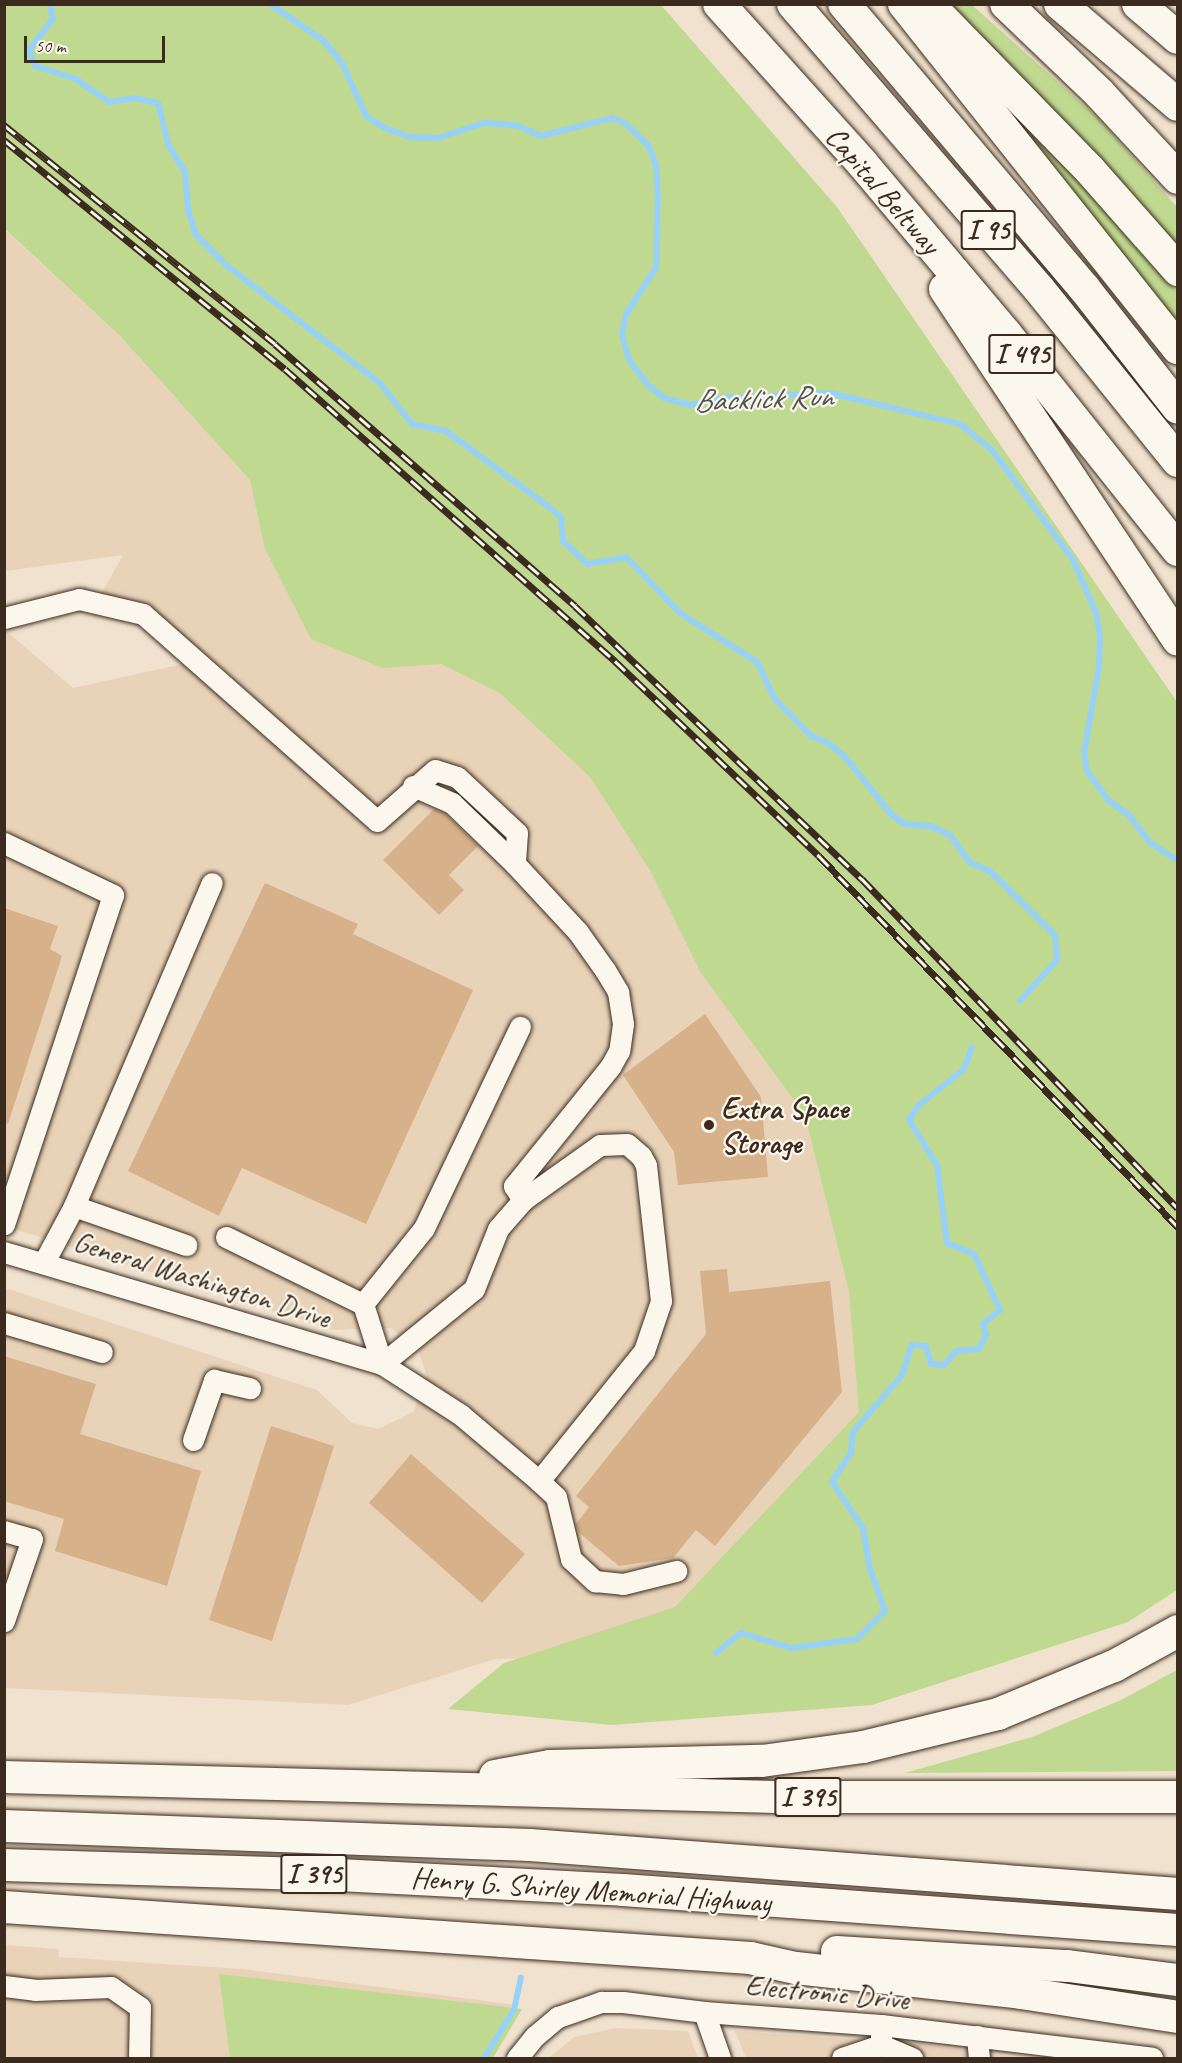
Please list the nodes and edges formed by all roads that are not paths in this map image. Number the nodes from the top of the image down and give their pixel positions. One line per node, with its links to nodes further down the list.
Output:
1 (719, 4): 12 (highway, Capital Beltway / I 495)
2 (793, 4): 17 (highway, I 95)
3 (844, 4): 16 (highway)
4 (904, 4): 15 (highway)
5 (928, 4): 14 (highway)
6 (1006, 4): 11 (highway); 13 (highway)
7 (1060, 4): 10 (highway)
8 (1138, 4): 9 (highway)
9 (1178, 38)
10 (1178, 105)
11 (1178, 156)
12 (862, 163): 18 (highway, Capital Beltway / I 495); 20 (highway)
13 (1178, 178)
14 (1178, 270)
15 (1178, 348)
16 (1178, 408)
17 (1178, 461)
18 (1178, 550)
19 (4, 618): 24 (street)
20 (1178, 640)
21 (4, 843): 26 (street)
22 (212, 883): 25 (street)
23 (520, 1027): 31 (street)
24 (523, 1200): 34 (street); 37 (street)
25 (74, 1206): 28 (street); 30 (street)
26 (4, 1224)
27 (226, 1237): 31 (street)
28 (186, 1245)
29 (6, 1257): 30 (street, General Washington Drive)
30 (44, 1262): 34 (street, General Washington Drive)
31 (363, 1304): 34 (street)
32 (4, 1323): 33 (street)
33 (102, 1352)
34 (382, 1364): 37 (street, General Washington Drive)
35 (250, 1388): 36 (street)
36 (193, 1440)
37 (539, 1481): 39 (street, General Washington Drive)
38 (4, 1531): 40 (street)
39 (676, 1571)
40 (4, 1621)
41 (1178, 1631): 43 (highway)
42 (1178, 1651): 43 (highway)
43 (863, 1747): 45 (highway)
44 (4, 1777): 45 (highway, I 395)
45 (439, 1787): 46 (highway, I 395)
46 (1178, 1797)
47 (4, 1826): 49 (highway)
48 (4, 1865): 53 (highway, Henry G. Shirley Memorial Highway / I 395)
49 (946, 1875): 50 (highway); 51 (highway)
50 (1178, 1875)
51 (1178, 1894)
52 (4, 1907): 54 (highway)
53 (1178, 1930)
54 (750, 1958): 55 (highway); 58 (highway)
55 (1178, 1980)
56 (4, 1986): 61 (street)
57 (704, 2012): 59 (street, Electronic Drive); 62 (street, Electronic Drive); 63 (street)
58 (1178, 2017)
59 (881, 2035): 60 (street, Electronic Drive); 64 (street); 65 (street)
60 (978, 2036): 66 (street); 67 (street, Electronic Drive)
61 (139, 2058)
62 (517, 2058)
63 (720, 2058)
64 (842, 2058)
65 (912, 2058)
66 (979, 2058)
67 (1152, 2058)

